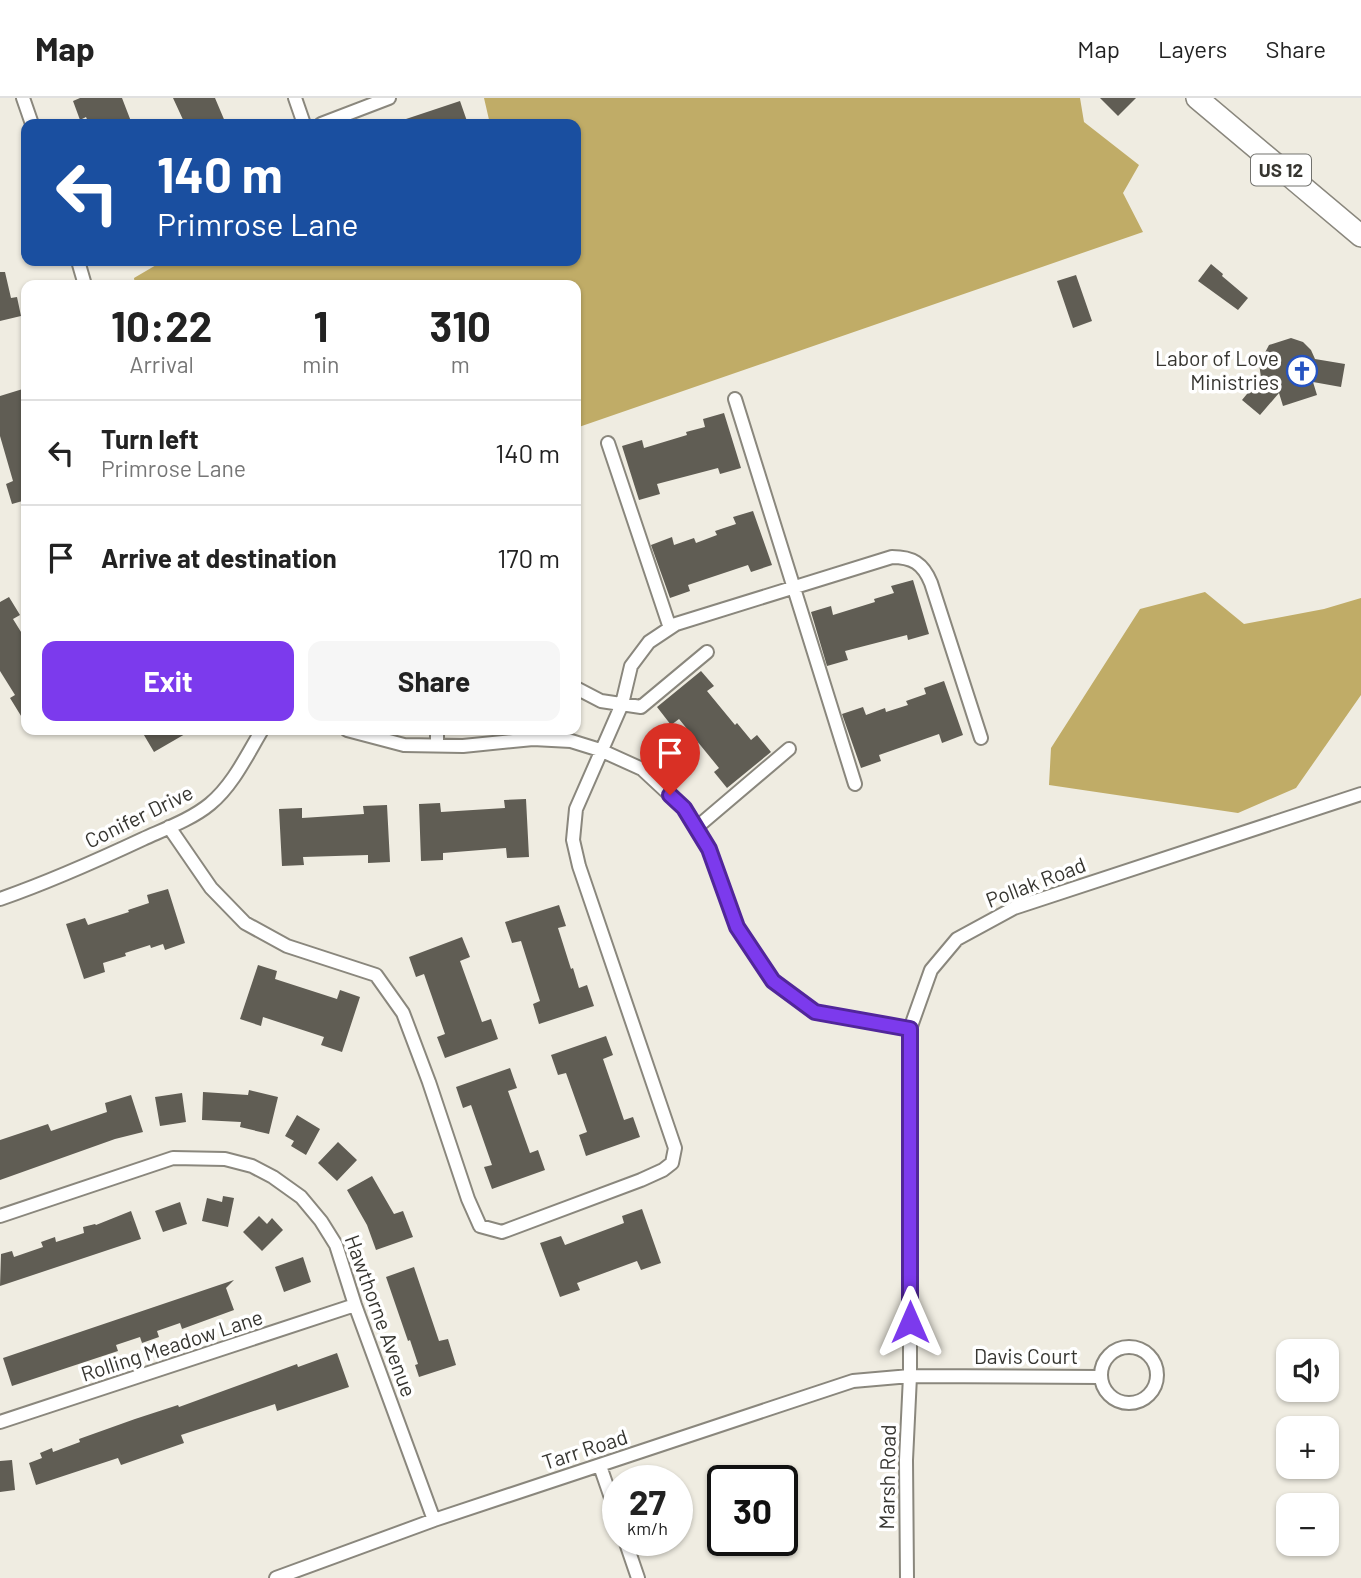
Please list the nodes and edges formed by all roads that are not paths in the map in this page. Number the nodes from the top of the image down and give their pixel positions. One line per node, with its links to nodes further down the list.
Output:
1 (23, 98): 5 (street)
2 (295, 98): 6 (street)
3 (389, 98): 7 (street)
4 (1196, 98): 8 (highway, US 12)
5 (30, 119)
6 (302, 119)
7 (334, 119)
8 (1361, 236)
9 (735, 399): 11 (street)
10 (608, 443): 12 (street)
11 (794, 587): 12 (street); 19 (street); 23 (street)
12 (670, 628): 15 (street)
13 (706, 652): 15 (street)
14 (581, 691): 15 (street)
15 (622, 704): 22 (street)
16 (259, 735): 25 (street, Conifer Drive)
17 (367, 735): 20 (street)
18 (437, 735): 20 (street)
19 (981, 738)
20 (437, 746): 22 (street)
21 (789, 749): 26 (street)
22 (600, 750): 25 (street); 26 (street)
23 (855, 783)
24 (1361, 794): 28 (street, Pollak Road)
25 (169, 827): 27 (street, Conifer Drive)
26 (696, 828): 28 (street)
27 (0, 898)
28 (910, 1029): 31 (street, Pollak Road)
29 (0, 1216): 30 (street, Hawthorne Avenue)
30 (355, 1305): 33 (street, Rolling Meadow Lane); 36 (street, Hawthorne Avenue)
31 (910, 1377): 32 (street, Davis Court); 34 (street, Tarr Road); 40 (street, Marsh Road)
32 (1100, 1377): 32 (street, Davis Court)
33 (0, 1422)
34 (600, 1466): 35 (street); 36 (street, Tarr Road)
35 (602, 1472)
36 (434, 1520): 38 (street, Tarr Road)
37 (630, 1556): 39 (street)
38 (276, 1578)
39 (638, 1578)
40 (907, 1578)

